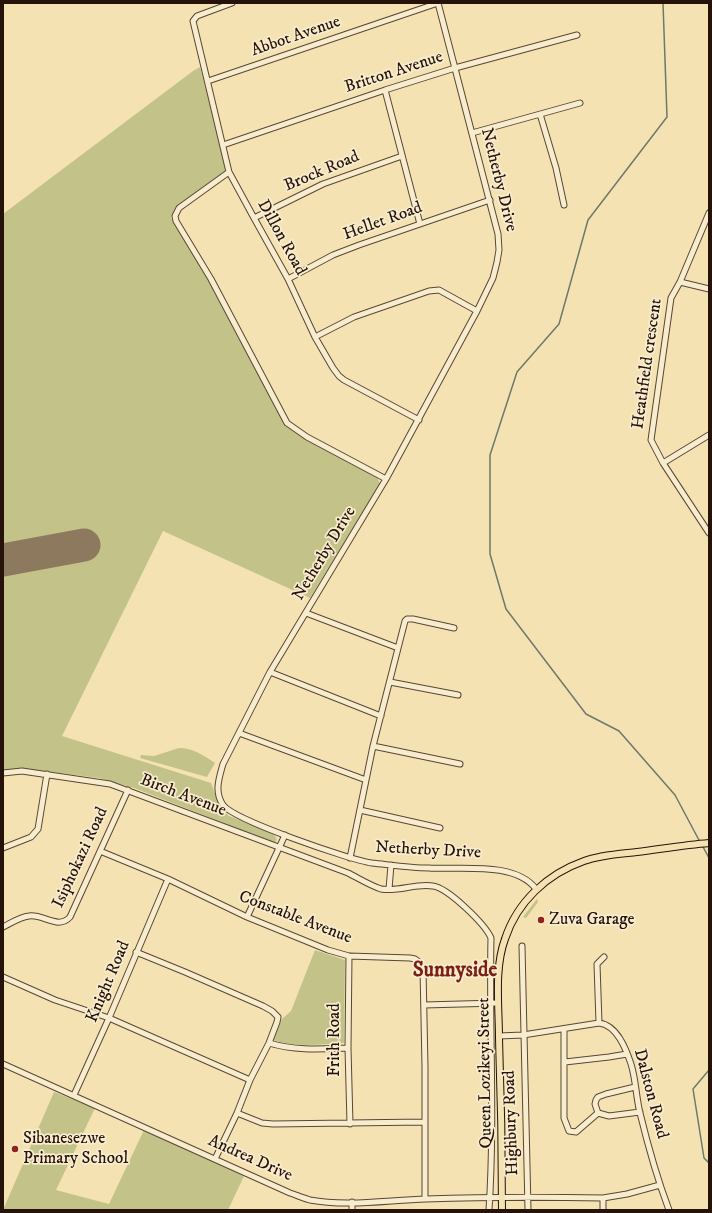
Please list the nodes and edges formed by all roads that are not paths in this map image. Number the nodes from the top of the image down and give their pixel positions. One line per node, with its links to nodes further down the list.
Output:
1 (232, 3): 5 (street, Dillon Road)
2 (438, 3): 4 (street, Netherby Drive); 5 (street, Abbot Avenue)
3 (577, 35): 4 (street, Britton Avenue)
4 (455, 68): 6 (street, Britton Avenue); 9 (street, Netherby Drive)
5 (208, 81): 10 (street, Dillon Road)
6 (385, 90): 10 (street, Britton Avenue); 11 (street)
7 (580, 103): 8 (street)
8 (540, 114): 9 (street); 14 (street)
9 (472, 133): 13 (street, Netherby Drive)
10 (223, 145): 12 (street, Dillon Road)
11 (402, 156): 16 (street, Brock Road); 17 (street)
12 (229, 172): 16 (street, Dillon Road); 26 (street)
13 (490, 200): 17 (street, Hellet Road); 21 (street, Netherby Drive)
14 (564, 205)
15 (709, 213): 19 (street, Heathfield crescent)
16 (254, 218): 18 (street, Dillon Road)
17 (420, 224): 18 (street, Hellet Road)
18 (288, 279): 22 (street, Dillon Road)
19 (680, 282): 20 (street); 25 (street, Heathfield crescent)
20 (709, 289)
21 (478, 311): 22 (street); 23 (street, Netherby Drive)
22 (316, 337): 23 (street, Dillon Road)
23 (418, 420): 26 (street, Netherby Drive)
24 (709, 435): 25 (street)
25 (663, 464): 27 (street, Heathfield crescent)
26 (386, 479): 28 (street, Netherby Drive)
27 (709, 533)
28 (306, 613): 30 (street); 31 (street, Netherby Drive)
29 (454, 628): 30 (street)
30 (398, 648): 32 (street)
31 (270, 672): 34 (street); 35 (street, Netherby Drive)
32 (390, 682): 33 (street); 34 (street)
33 (458, 695)
34 (381, 716): 36 (street)
35 (239, 733): 40 (street); 44 (street, Netherby Drive)
36 (373, 746): 37 (street); 40 (street)
37 (460, 764)
38 (3, 773): 39 (street, Birch Avenue)
39 (47, 774): 41 (street, Birch Avenue); 47 (street)
40 (366, 780): 42 (street)
41 (128, 790): 46 (street, Birch Avenue); 48 (street, Isiphokazi Road)
42 (360, 810): 43 (street); 49 (street)
43 (440, 828)
44 (285, 835): 46 (street); 49 (street, Netherby Drive)
45 (709, 843): 53 (main road, Queen Lozikeyi Street)
46 (279, 847): 52 (street, Birch Avenue); 54 (street)
47 (3, 848)
48 (100, 851): 51 (street, Constable Avenue); 55 (street, Isiphokazi Road)
49 (350, 858): 50 (street, Netherby Drive)
50 (391, 865): 52 (street); 53 (street, Netherby Drive)
51 (168, 879): 54 (street, Constable Avenue); 57 (street, Knight Road)
52 (389, 889): 61 (street, Birch Avenue)
53 (536, 889): 62 (main road, Queen Lozikeyi Street)
54 (247, 917): 58 (street, Constable Avenue)
55 (3, 927)
56 (522, 946): 67 (street, Highbury Road)
57 (136, 952): 64 (street, Knight Road); 69 (street)
58 (349, 956): 63 (street, Constable Avenue); 70 (street, Frith Road)
59 (604, 956): 65 (street)
60 (3, 977): 64 (street)
61 (490, 1003): 62 (street); 63 (street); 86 (street, Birch Avenue)
62 (498, 1003): 68 (main road, Queen Lozikeyi Street)
63 (424, 1005): 80 (street, Constable Avenue)
64 (109, 1018): 74 (street); 76 (street, Knight Road)
65 (599, 1023): 66 (street); 71 (street, Dalston Road)
66 (564, 1029): 67 (street); 72 (street)
67 (523, 1035): 68 (street); 85 (street, Highbury Road)
68 (499, 1036): 84 (main road, Queen Lozikeyi Street)
69 (269, 1043): 70 (street); 74 (street)
70 (348, 1048): 81 (street, Frith Road)
71 (627, 1054): 72 (street); 75 (street, Dalston Road)
72 (565, 1062): 79 (street)
73 (3, 1064): 76 (street, Andrea Drive)
74 (250, 1080): 78 (street)
75 (635, 1087): 77 (street, Dalston Road); 79 (street)
76 (74, 1095): 82 (street, Andrea Drive)
77 (640, 1112): 79 (street); 83 (street, Dalston Road)
78 (236, 1113): 81 (street); 82 (street)
79 (598, 1113)
80 (424, 1122): 81 (street); 88 (street, Constable Avenue)
81 (350, 1124)
82 (215, 1159): 89 (street, Andrea Drive)
83 (660, 1185): 87 (street, Andrea Drive); 95 (street, Dalston Road)
84 (502, 1197): 85 (street, Andrea Drive); 86 (street, Andrea Drive); 92 (main road, Queen Lozikeyi Street)
85 (528, 1197): 87 (street, Andrea Drive); 93 (street, Highbury Road)
86 (490, 1198): 88 (street, Andrea Drive); 91 (street, Birch Avenue)
87 (603, 1198): 94 (street)
88 (425, 1199): 89 (street, Andrea Drive)
89 (352, 1202): 90 (street)
90 (352, 1210)
91 (489, 1210)
92 (502, 1210)
93 (528, 1210)
94 (603, 1210)
95 (669, 1210)

